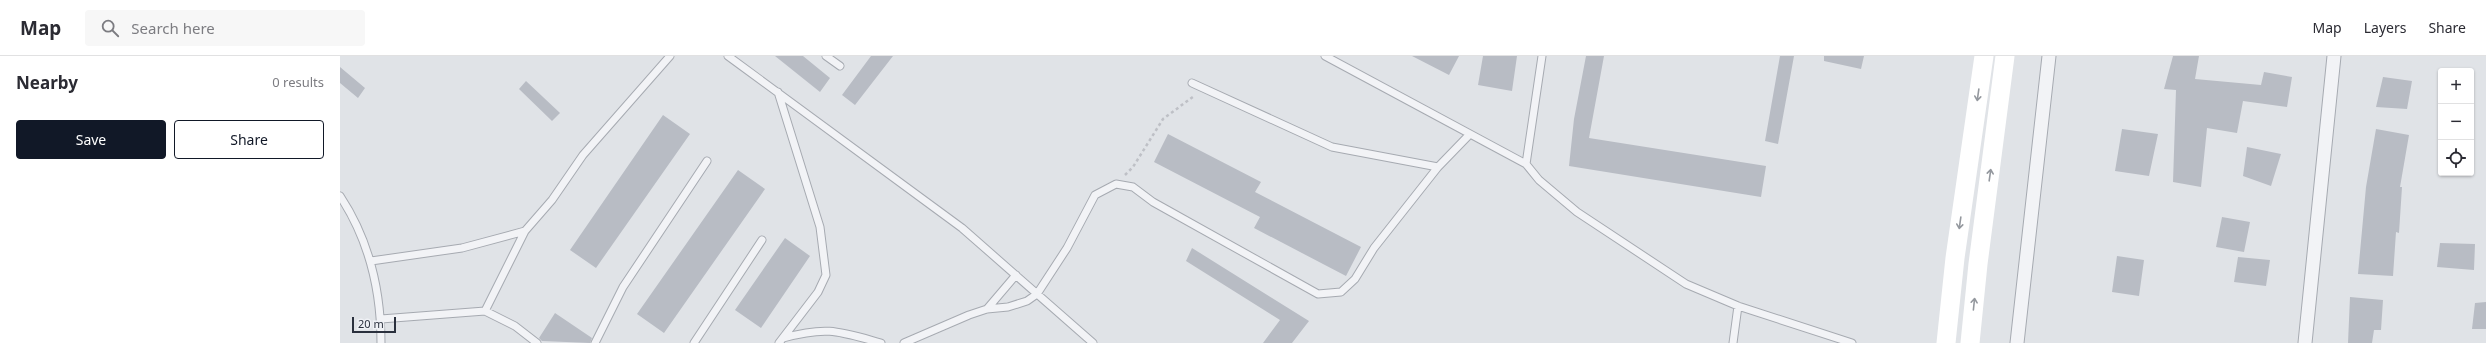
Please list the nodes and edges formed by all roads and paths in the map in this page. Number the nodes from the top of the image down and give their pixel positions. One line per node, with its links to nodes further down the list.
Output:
1 (670, 56): 20 (lane)
2 (728, 56): 13 (lane)
3 (826, 56): 10 (lane)
4 (1325, 56): 14 (lane)
5 (1542, 56): 16 (lane)
6 (1984, 56): 39 (main road, one-way to 39)
7 (2005, 56): 40 (main road, one-way to 7)
8 (2049, 56): 41 (street)
9 (2334, 56): 42 (street)
10 (840, 66)
11 (1192, 83): 12 (lane)
12 (1205, 89): 17 (lane); 18 (path)
13 (778, 92): 23 (lane); 29 (lane)
14 (1470, 134): 16 (lane); 17 (lane)
15 (707, 162): 32 (lane)
16 (1526, 164): 25 (lane)
17 (1438, 167): 18 (lane)
18 (1116, 184): 24 (lane)
19 (340, 196): 22 (lane)
20 (525, 231): 22 (lane); 27 (lane)
21 (762, 240): 33 (lane)
22 (371, 261): 28 (lane)
23 (1016, 275): 24 (lane); 26 (lane)
24 (1037, 294): 26 (lane); 36 (lane)
25 (1738, 306): 37 (lane); 38 (lane)
26 (987, 309): 35 (lane)
27 (485, 311): 28 (lane); 31 (lane)
28 (381, 319): 30 (lane)
29 (781, 341): 34 (lane)
30 (381, 343)
31 (537, 343)
32 (595, 343)
33 (694, 343)
34 (881, 343)
35 (904, 343)
36 (1093, 343)
37 (1733, 343)
38 (1852, 343)
39 (1946, 343)
40 (1970, 343)
41 (2017, 343)
42 (2305, 343)

